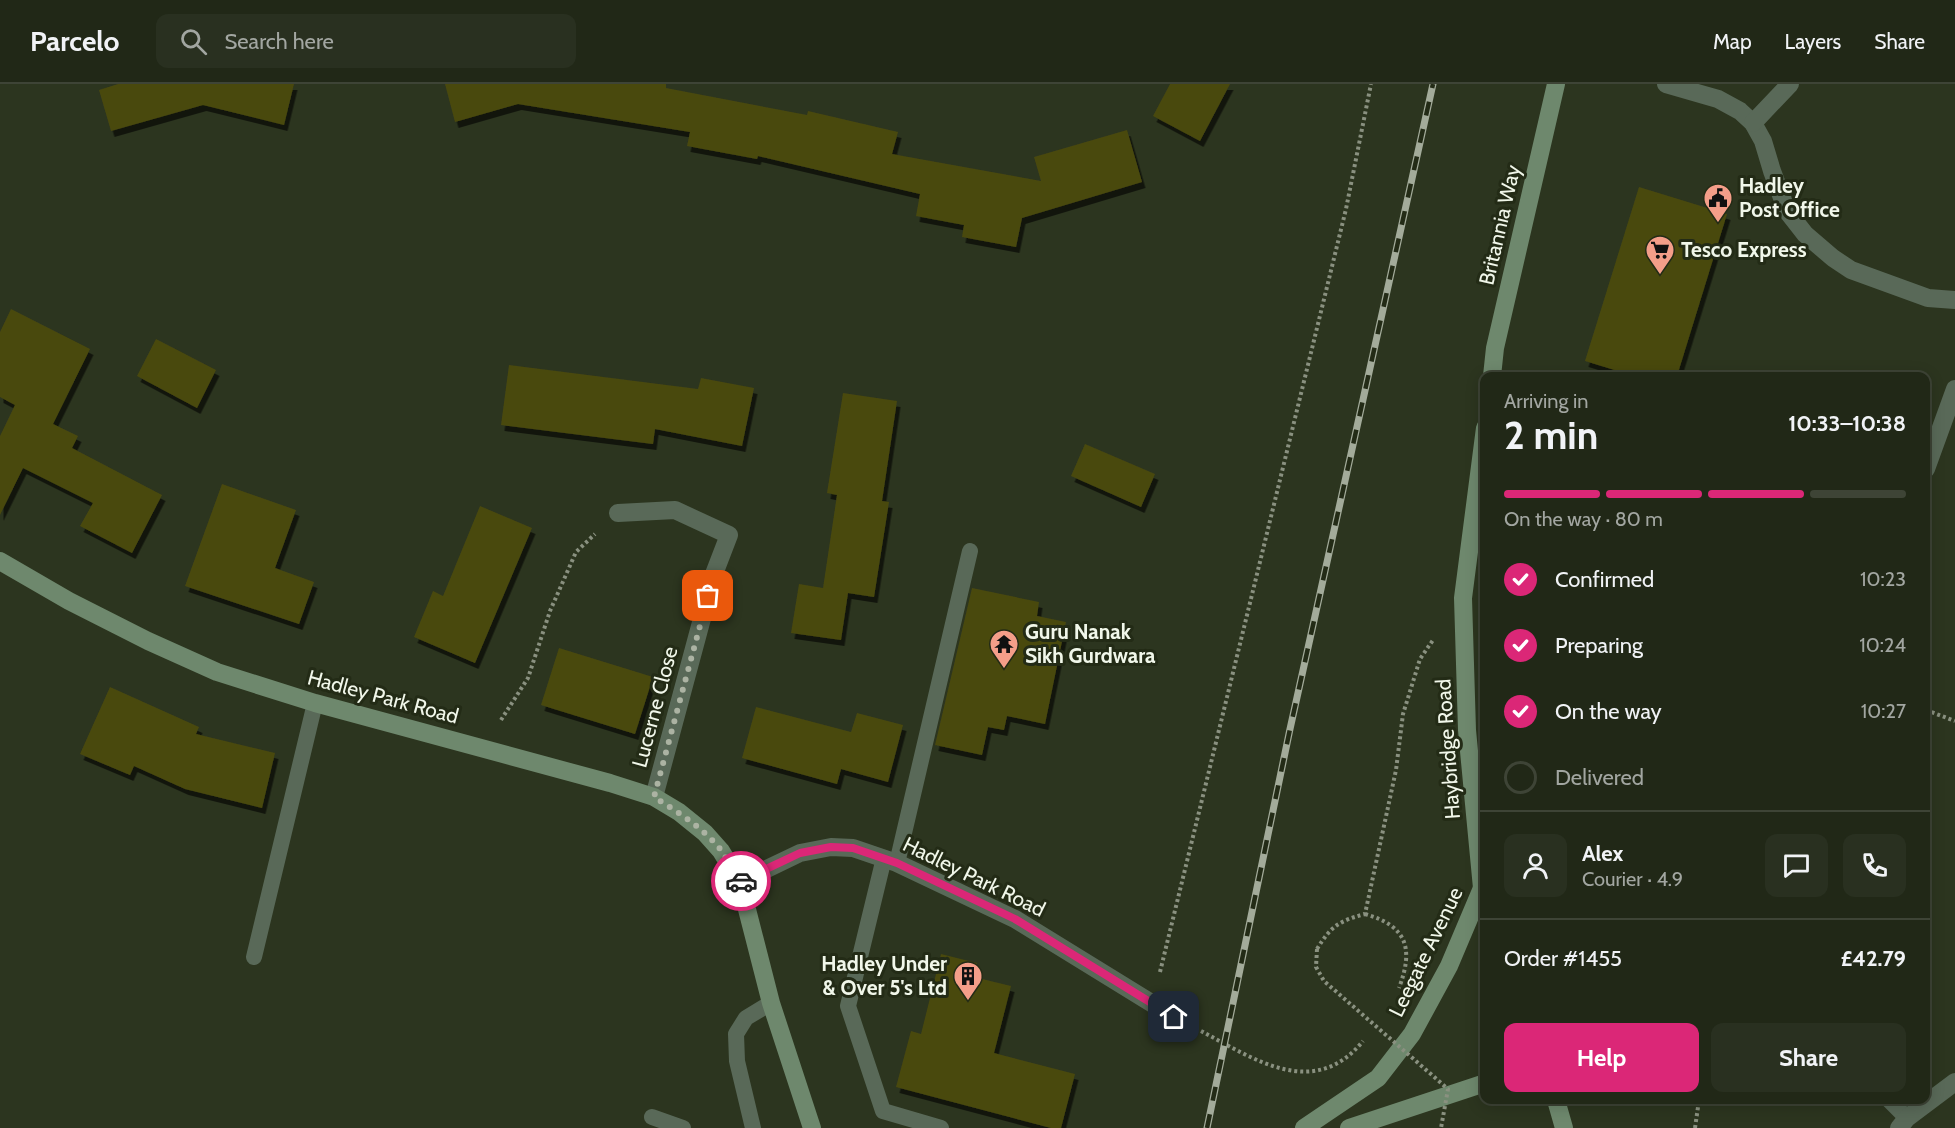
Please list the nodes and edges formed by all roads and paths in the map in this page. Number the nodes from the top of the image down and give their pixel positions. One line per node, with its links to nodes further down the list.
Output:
1 (1364, 84): 5 (path)
2 (1556, 84): 8 (street, Britannia Way)
3 (1666, 84): 6 (street)
4 (1790, 84): 6 (street)
5 (1371, 85): 29 (path)
6 (1753, 123): 7 (street)
7 (1955, 300)
8 (1492, 372)
9 (1955, 389): 10 (street)
10 (1930, 458)
11 (1480, 467): 15 (street)
12 (618, 513): 19 (path); 20 (street, Lucerne Close)
13 (970, 551): 21 (lane)
14 (0, 561): 16 (street, Hadley Park Road)
15 (1463, 598): 22 (street, Haybridge Road); 25 (path)
16 (315, 703): 19 (street, Hadley Park Road); 26 (lane)
17 (1930, 712): 18 (path)
18 (1955, 721)
19 (491, 749): 20 (street, Hadley Park Road)
20 (654, 797): 23 (street, Hadley Park Road)
21 (891, 861): 23 (street, Hadley Park Road); 29 (street, Hadley Park Road); 46 (lane)
22 (1480, 862)
23 (740, 882): 28 (street, Hadley Park Road)
24 (1480, 899): 47 (street, Leegate Avenue)
25 (1365, 914): 27 (path); 49 (path, bridge)
26 (254, 957)
27 (1398, 990)
28 (771, 1003): 44 (lane); 45 (street, Hadley Park Road)
29 (1152, 1005): 30 (street, Hadley Park Road)
30 (1174, 1017): 33 (path)
31 (1378, 1024): 32 (path)
32 (1371, 1032)
33 (1365, 1040)
34 (1955, 1082): 36 (street)
35 (1480, 1085): 48 (street)
36 (1930, 1102)
37 (1557, 1104): 50 (street)
38 (1698, 1104): 51 (path)
39 (1891, 1104): 42 (lane)
40 (1927, 1104): 42 (street)
41 (652, 1117): 43 (lane)
42 (1903, 1123)
43 (683, 1128)
44 (753, 1128)
45 (812, 1128)
46 (941, 1128)
47 (1304, 1128)
48 (1348, 1128)
49 (1441, 1128)
50 (1564, 1128)
51 (1695, 1128)

